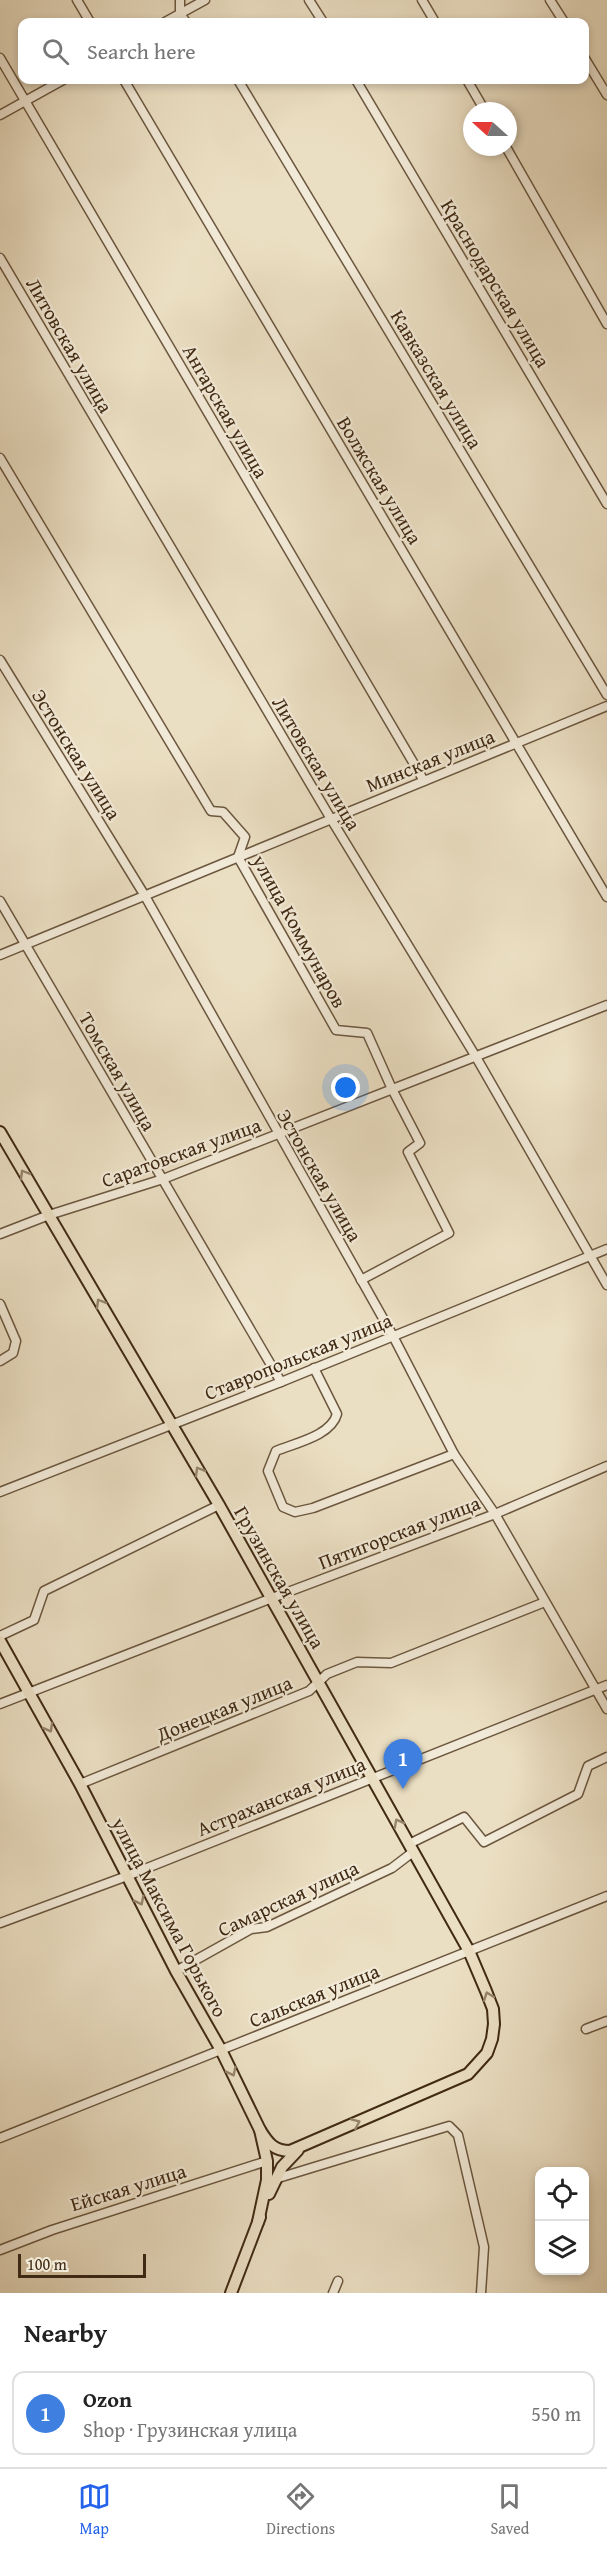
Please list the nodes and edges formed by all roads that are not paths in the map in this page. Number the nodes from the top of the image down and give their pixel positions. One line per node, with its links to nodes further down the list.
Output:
1 (77, 0): 8 (street)
2 (180, 0): 7 (street)
3 (205, 0): 7 (street)
4 (309, 0): 11 (street)
5 (422, 0): 12 (street)
6 (550, 0): 13 (street)
7 (180, 14): 9 (street); 10 (street)
8 (88, 18)
9 (172, 18)
10 (183, 18)
11 (320, 18)
12 (433, 18)
13 (561, 18)
14 (0, 58): 22 (street, Ангарская улица)
15 (589, 64): 21 (street)
16 (56, 84): 22 (street)
17 (126, 84): 33 (street, Волжская улица)
18 (240, 84): 31 (street, Кавказская улица)
19 (358, 84): 29 (street, Краснодарская улица)
20 (469, 84): 23 (street)
21 (607, 95)
22 (25, 101): 24 (street); 34 (street, Ангарская улица)
23 (480, 102)
24 (0, 115)
25 (511, 156): 27 (street)
26 (0, 258): 35 (street, Литовская улица)
27 (607, 324)
28 (0, 458): 36 (street, улица Коммунаров)
29 (607, 504)
30 (0, 660): 37 (street, Эстонская улица)
31 (607, 695)
32 (607, 706): 33 (street, Минская улица)
33 (517, 743): 34 (street, Минская улица); 38 (street, Волжская улица)
34 (424, 781): 35 (street, Минская улица)
35 (330, 819): 36 (street, Минская улица); 43 (street, Литовская улица)
36 (238, 857): 37 (street, Минская улица); 44 (street, улица Коммунаров)
37 (145, 896): 40 (street, Минская улица); 46 (street, Эстонская улица)
38 (607, 897)
39 (0, 901): 40 (street, Томская улица)
40 (25, 945): 41 (street, Минская улица); 47 (street, Томская улица)
41 (0, 955)
42 (607, 1005): 43 (street, Саратовская улица)
43 (476, 1057): 44 (street, Саратовская улица); 51 (street, Литовская улица)
44 (392, 1089): 46 (street, Саратовская улица); 52 (street, улица Коммунаров)
45 (0, 1132): 48 (main road, Грузинская улица, one-way to 45)
46 (278, 1134): 47 (street, Саратовская улица); 52 (street, Эстонская улица)
47 (163, 1179): 48 (street, Саратовская улица); 58 (street, Томская улица)
48 (49, 1215): 49 (street, Саратовская улица); 59 (main road, Грузинская улица, one-way to 48)
49 (0, 1234)
50 (607, 1248): 51 (street, Ставропольская улица)
51 (590, 1255): 53 (street, Литовская улица); 55 (street, Ставропольская улица)
52 (361, 1280): 55 (street, Эстонская улица)
53 (607, 1285)
54 (0, 1304): 56 (street)
55 (393, 1336): 57 (street, Ставропольская улица); 60 (street, Эстонская улица)
56 (0, 1361)
57 (314, 1368): 58 (street, Ставропольская улица); 60 (street)
58 (280, 1382): 59 (street, Ставропольская улица)
59 (171, 1424): 62 (street, Ставропольская улица); 63 (main road, Грузинская улица, one-way to 59)
60 (454, 1454): 64 (street, Эстонская улица)
61 (607, 1466): 64 (street, Пятигорская улица)
62 (0, 1492)
63 (219, 1505): 65 (main road, Грузинская улица); 67 (street)
64 (495, 1514): 65 (street, Пятигорская улица); 66 (street, Эстонская улица)
65 (272, 1598): 69 (main road, Грузинская улица); 72 (street, Пятигорская улица)
66 (544, 1602): 69 (street, Донецкая улица); 71 (street, Эстонская улица)
67 (0, 1636)
68 (0, 1641): 72 (main road, улица Максима Горького)
69 (319, 1682): 76 (main road, Грузинская улица); 77 (street, Донецкая улица)
70 (607, 1685): 71 (street, Астраханская улица)
71 (595, 1690): 74 (street, Эстонская улица); 76 (street, Астраханская улица)
72 (29, 1692): 73 (street, Пятигорская улица); 77 (main road, улица Максима Горького, one-way to 77)
73 (0, 1704)
74 (607, 1709)
75 (607, 1757): 78 (street, Самарская улица)
76 (372, 1776): 78 (main road, Грузинская улица, one-way to 76); 79 (street, Астраханская улица)
77 (80, 1784): 79 (main road, улица Максима Горького)
78 (411, 1848): 82 (main road, Грузинская улица); 83 (street, Самарская улица)
79 (127, 1876): 81 (street, Астраханская улица); 83 (main road, улица Максима Горького, one-way to 83)
80 (607, 1896): 82 (street, Сальская улица)
81 (0, 1923)
82 (469, 1951): 86 (street, Сальская улица); 89 (main road, Грузинская улица, one-way to 82)
83 (176, 1971): 86 (main road, улица Максима Горького)
84 (607, 2021): 85 (street)
85 (586, 2029)
86 (221, 2050): 87 (main road, улица Максима Горького, one-way to 87); 88 (street, Сальская улица)
87 (260, 2130): 89 (main road); 90 (main road, улица Максима Горького)
88 (0, 2138)
89 (303, 2146): 91 (main road)
90 (267, 2161): 92 (main road, улица Максима Горького); 93 (street, Ейская улица)
91 (275, 2180): 92 (main road); 97 (street)
92 (258, 2222): 95 (main road)
93 (0, 2250)
94 (338, 2281): 96 (street)
95 (231, 2293)
96 (333, 2293)
97 (481, 2293)

